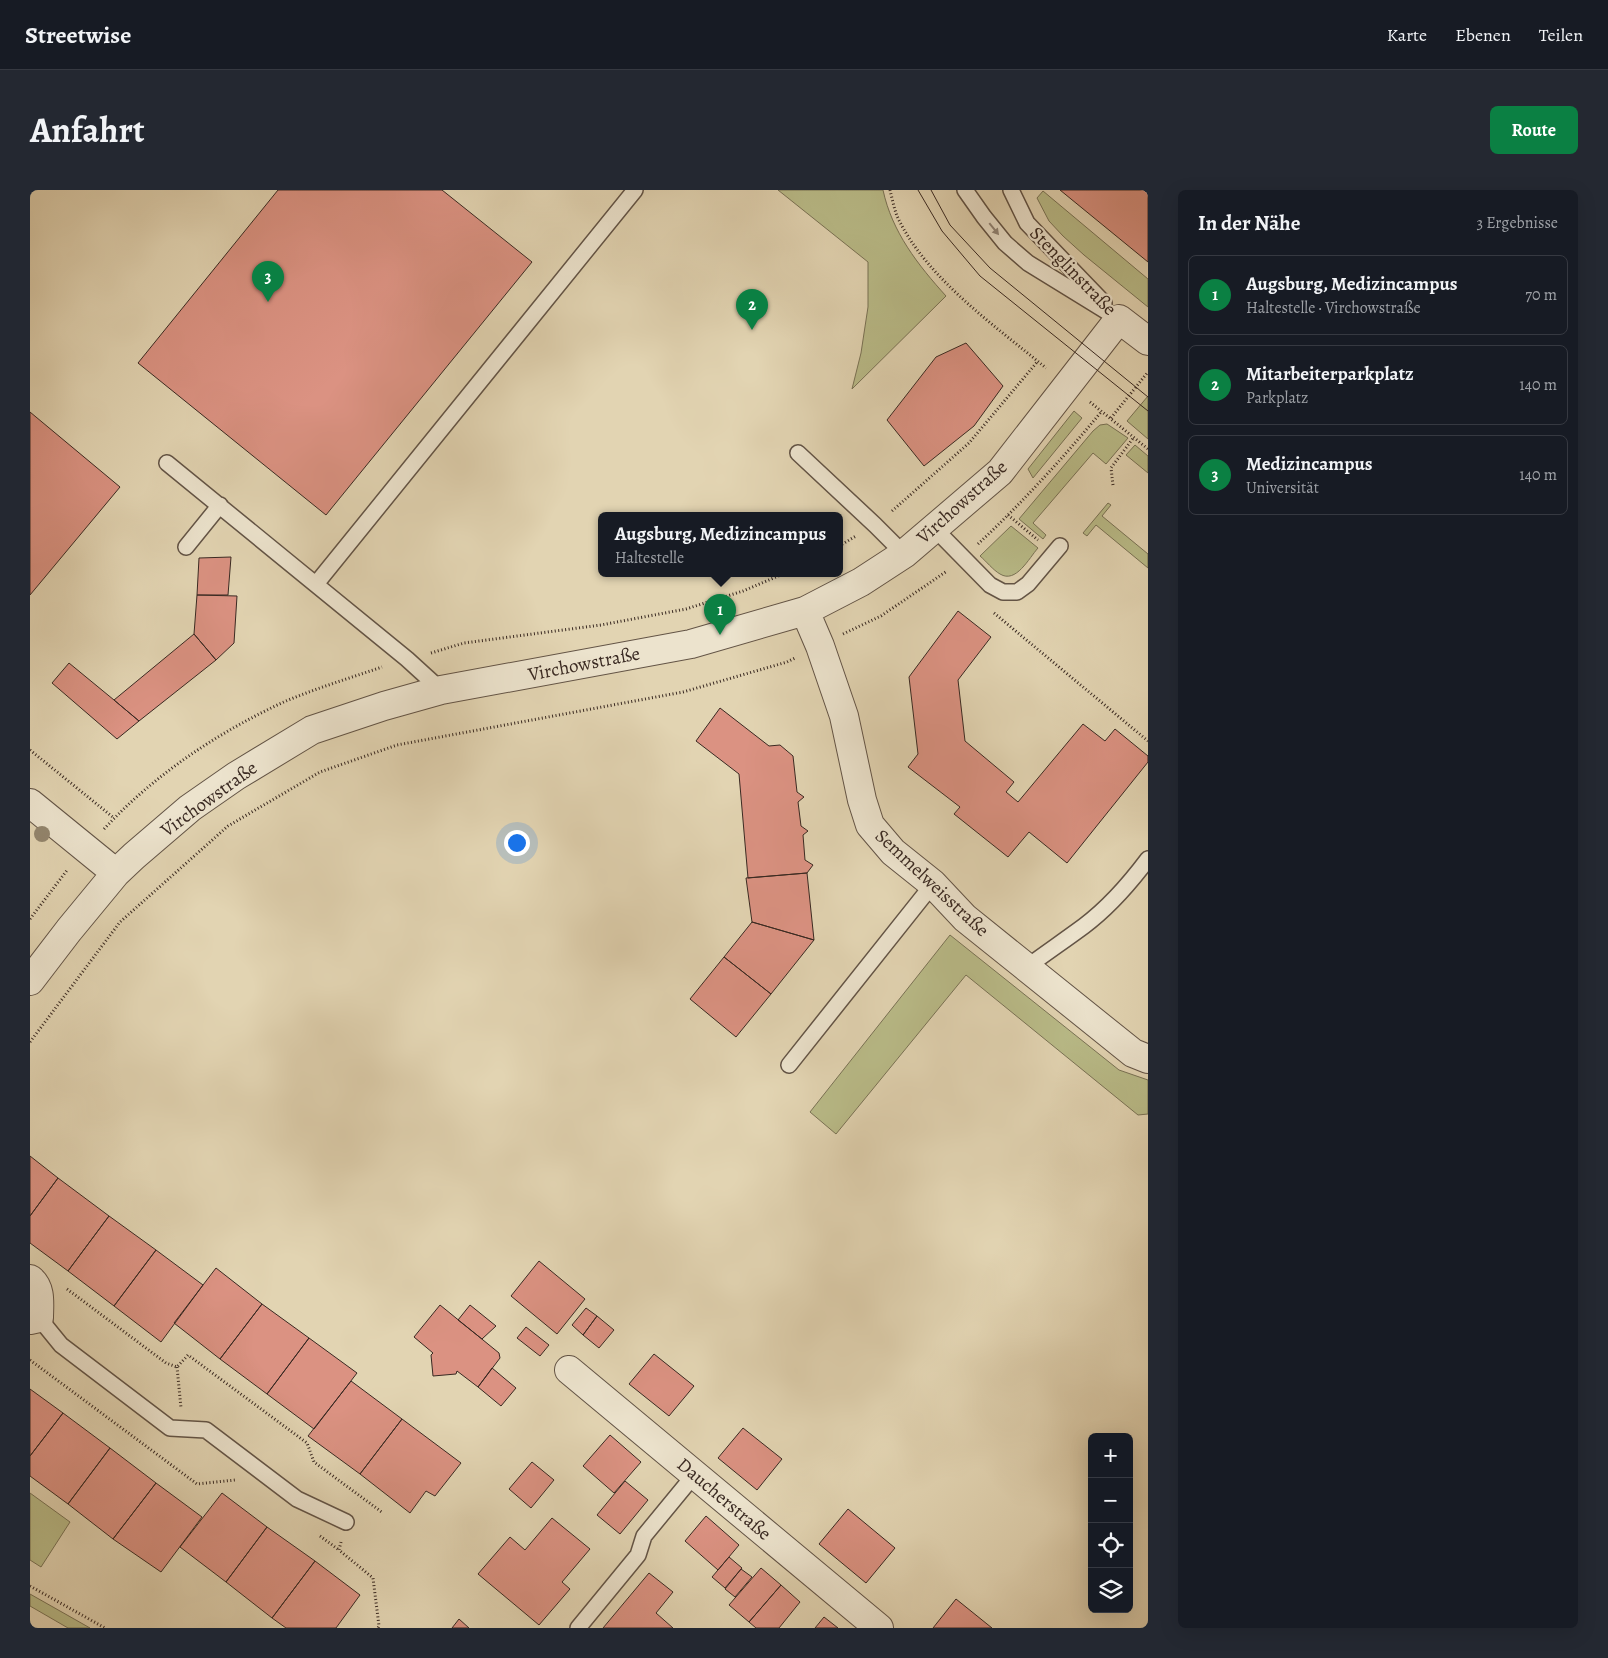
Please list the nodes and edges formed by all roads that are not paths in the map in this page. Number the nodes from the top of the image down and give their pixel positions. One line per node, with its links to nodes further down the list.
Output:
1 (635, 190): 13 (lane)
2 (965, 190): 4 (lane, one-way to 4)
3 (1011, 190): 4 (lane, Stenglinstraße)
4 (1119, 319): 5 (street, Stenglinstraße); 9 (street, Virchowstraße)
5 (1148, 342)
6 (798, 453): 12 (lane)
7 (167, 463): 8 (lane)
8 (220, 505): 10 (lane); 13 (lane)
9 (934, 528): 11 (lane); 12 (street, Virchowstraße)
10 (186, 547)
11 (1057, 550)
12 (904, 554): 14 (street, Virchowstraße)
13 (316, 584): 15 (lane)
14 (805, 611): 15 (street, Virchowstraße); 19 (street, Semmelweisstraße)
15 (441, 690): 18 (street, Virchowstraße)
16 (30, 803): 18 (street)
17 (1148, 859): 20 (lane)
18 (116, 873): 21 (street, Virchowstraße)
19 (933, 884): 20 (street, Semmelweisstraße); 23 (lane)
20 (1027, 967): 22 (street, Semmelweisstraße)
21 (30, 981)
22 (1148, 1059)
23 (788, 1065)
24 (30, 1280): 25 (street)
25 (34, 1319): 28 (lane)
26 (569, 1370): 27 (street, Daucherstraße)
27 (695, 1474): 29 (lane); 30 (street, Daucherstraße)
28 (346, 1522)
29 (578, 1628)
30 (879, 1628)

